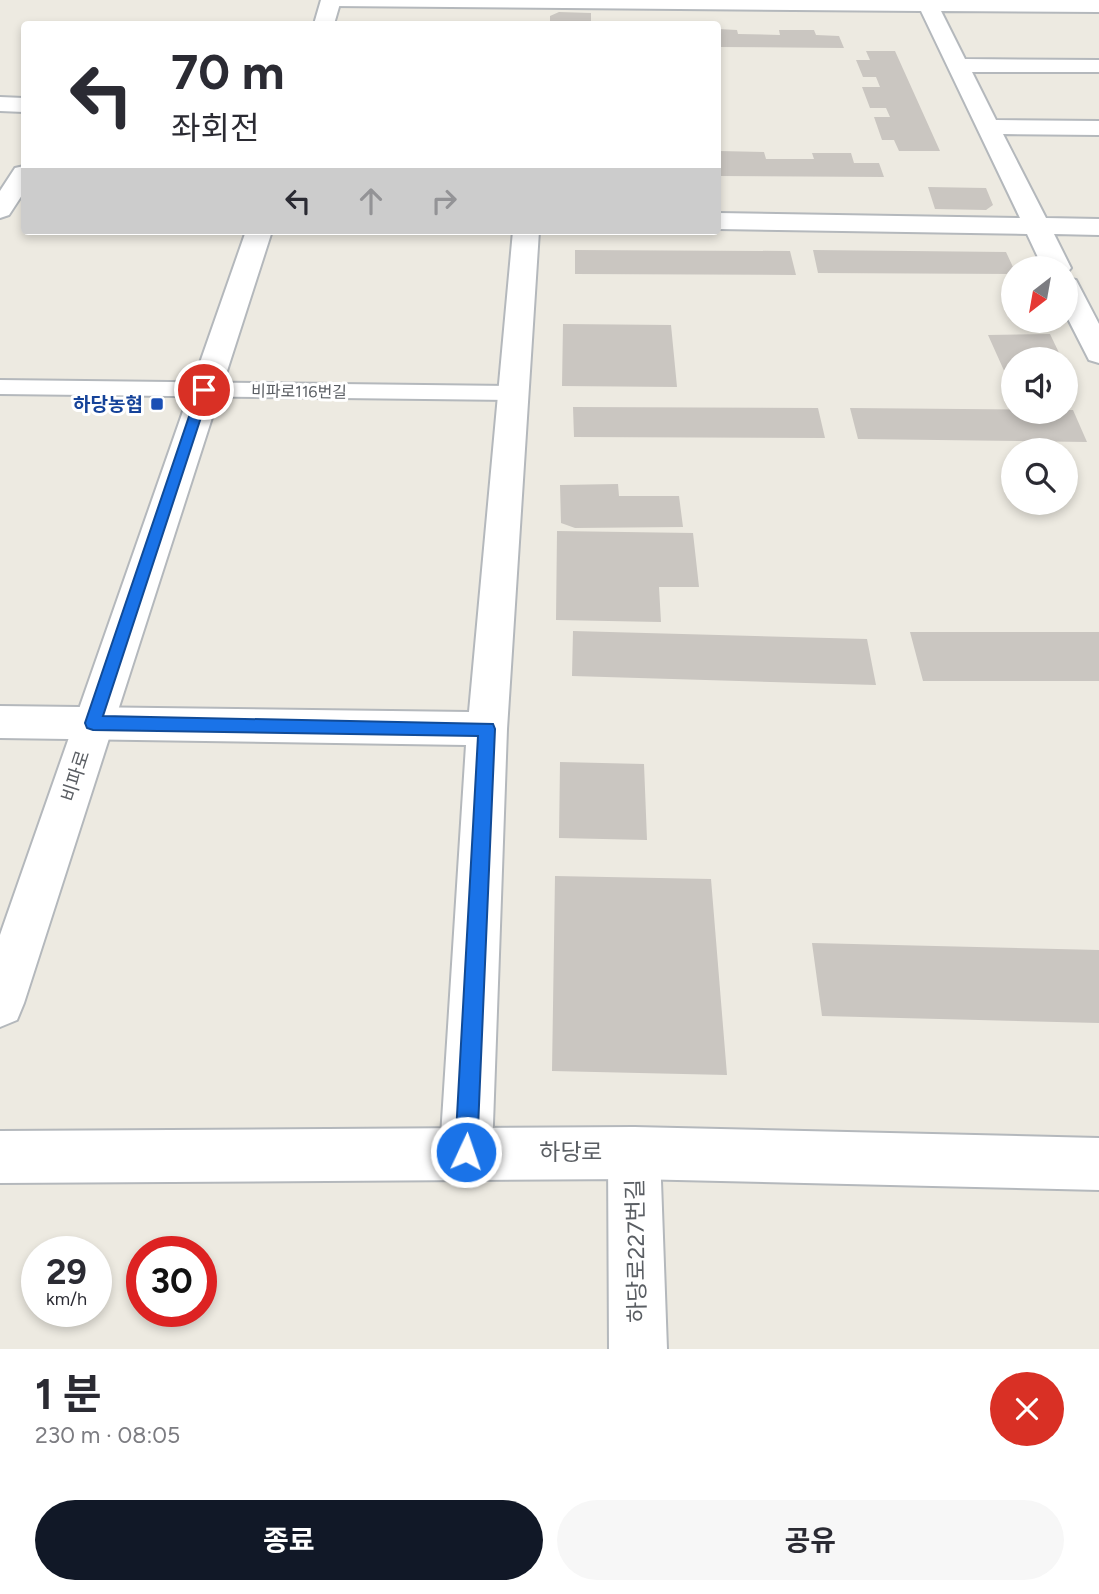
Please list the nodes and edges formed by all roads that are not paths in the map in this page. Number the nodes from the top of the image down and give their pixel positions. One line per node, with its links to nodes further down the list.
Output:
1 (331, 0): 2 (street); 5 (street)
2 (538, 1): 3 (street); 6 (street)
3 (928, 2): 4 (street); 7 (street)
4 (1099, 6)
5 (325, 21)
6 (537, 21)
7 (958, 65): 8 (street); 11 (street)
8 (1099, 66)
9 (0, 104): 10 (street)
10 (21, 104)
11 (988, 127): 12 (street); 16 (street)
12 (1099, 128)
13 (21, 179): 14 (street)
14 (6, 209)
15 (721, 221): 16 (street)
16 (1037, 226): 17 (street); 20 (street)
17 (1099, 227)
18 (258, 235): 24 (street, 비파로)
19 (526, 235): 25 (street)
20 (1051, 256)
21 (1078, 311): 22 (street)
22 (1099, 354)
23 (0, 387): 24 (street, 비파로116번길)
24 (204, 390): 25 (street, 비파로116번길); 27 (street, 비파로)
25 (515, 393): 28 (street)
26 (0, 722): 27 (street)
27 (93, 723): 28 (street); 29 (street, 비파로)
28 (487, 729): 30 (street)
29 (0, 1003)
30 (466, 1152): 31 (street, 하당로); 32 (street, 하당로)
31 (634, 1153): 33 (street, 하당로); 34 (street, 하당로227번길)
32 (0, 1157)
33 (1099, 1164)
34 (638, 1349)

